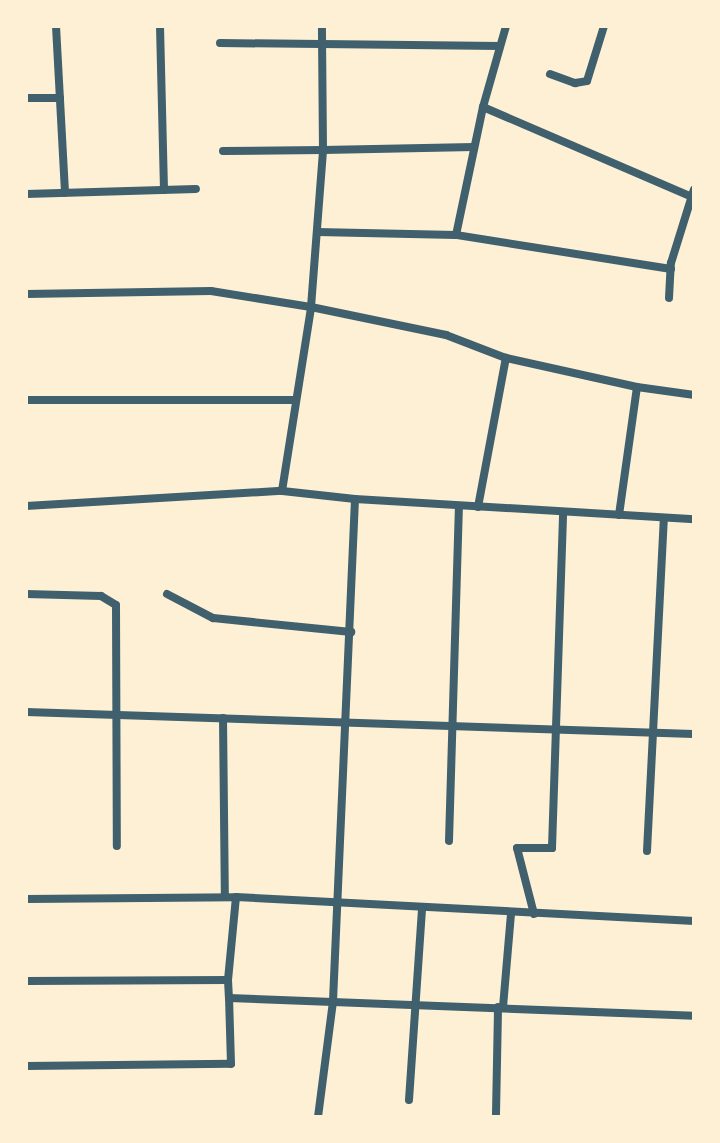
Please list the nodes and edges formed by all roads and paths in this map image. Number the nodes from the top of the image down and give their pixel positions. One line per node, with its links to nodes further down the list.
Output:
1 (56, 26): 11 (street)
2 (160, 26): 17 (street)
3 (322, 26): 7 (street)
4 (506, 26): 8 (street)
5 (604, 26): 9 (street)
6 (220, 43): 7 (street)
7 (322, 43): 8 (street); 14 (street)
8 (500, 46): 12 (street)
9 (550, 74)
10 (26, 98): 11 (street)
11 (60, 98): 18 (street)
12 (483, 107): 13 (street); 19 (street)
13 (474, 147): 14 (street); 22 (street)
14 (323, 150): 15 (street); 21 (street)
15 (223, 151)
16 (196, 189): 17 (street)
17 (164, 190): 18 (street)
18 (65, 193): 20 (street)
19 (693, 193): 23 (street)
20 (26, 194)
21 (317, 232): 22 (street); 26 (street)
22 (456, 235): 23 (street)
23 (671, 269): 25 (street)
24 (26, 294): 26 (street)
25 (669, 298)
26 (311, 307): 27 (street); 31 (street)
27 (506, 358): 28 (street); 36 (street)
28 (637, 387): 29 (street); 38 (street)
29 (694, 395)
30 (26, 400): 31 (street)
31 (296, 400): 32 (street)
32 (282, 491): 33 (street); 34 (street)
33 (355, 499): 35 (street); 43 (street)
34 (26, 506)
35 (459, 506): 36 (street); 48 (street)
36 (478, 507): 37 (street)
37 (563, 512): 38 (street); 49 (street)
38 (619, 515): 39 (street)
39 (664, 519): 40 (street); 50 (street)
40 (694, 519)
41 (26, 594): 45 (street)
42 (167, 594): 43 (street)
43 (351, 632): 47 (street)
44 (26, 712): 45 (street)
45 (117, 715): 46 (street); 53 (street)
46 (223, 718): 47 (street); 55 (street)
47 (348, 722): 48 (street); 58 (street)
48 (454, 724): 49 (street); 52 (street)
49 (557, 728): 50 (street); 61 (street)
50 (656, 733): 51 (street); 54 (street)
51 (694, 734)
52 (449, 841)
53 (117, 846)
54 (647, 851)
55 (225, 896): 56 (street); 57 (street)
56 (236, 897): 58 (street); 63 (street)
57 (26, 899)
58 (338, 905): 59 (street); 66 (street)
59 (422, 908): 60 (street); 67 (street)
60 (511, 913): 61 (street); 68 (street)
61 (534, 914): 62 (street)
62 (694, 921)
63 (228, 980): 64 (street); 65 (street)
64 (26, 981)
65 (229, 998): 66 (street); 70 (street)
66 (333, 1001): 67 (street); 73 (street)
67 (415, 1004): 68 (street); 71 (street)
68 (501, 1007): 69 (street); 72 (street)
69 (694, 1016)
70 (26, 1066)
71 (409, 1100)
72 (496, 1114)
73 (318, 1117)

